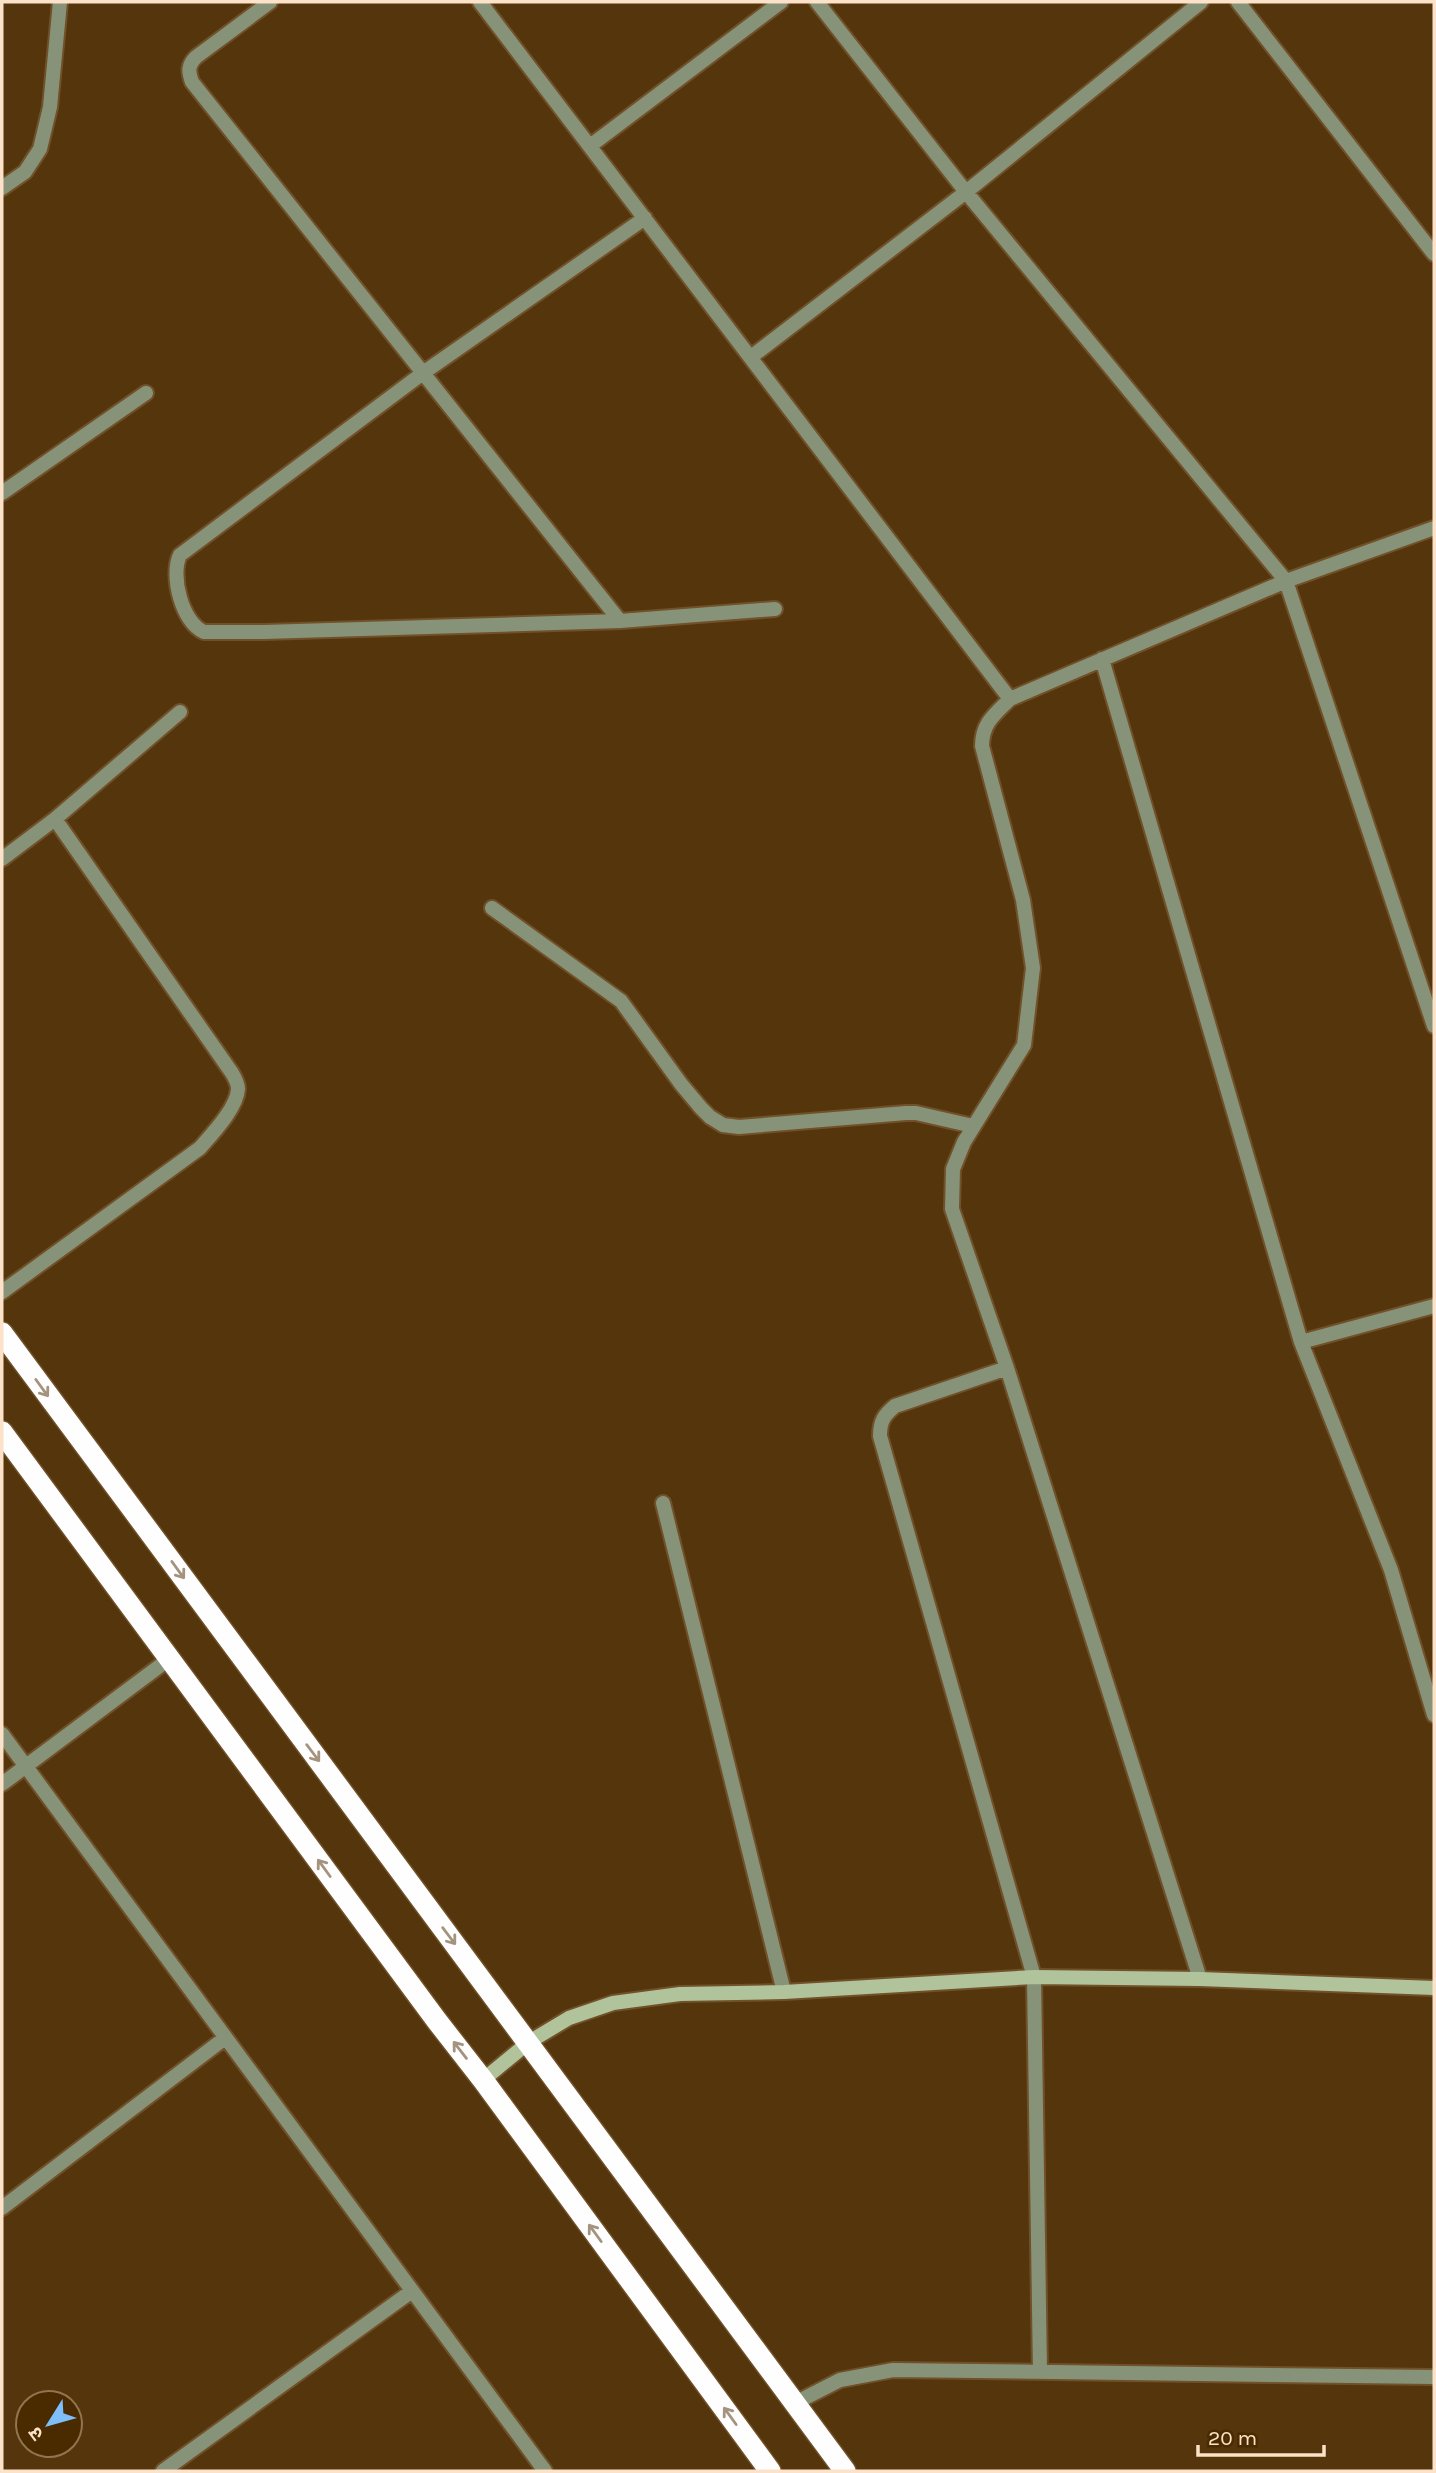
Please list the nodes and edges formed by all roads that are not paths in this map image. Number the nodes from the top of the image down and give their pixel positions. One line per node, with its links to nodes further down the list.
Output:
1 (60, 2): 9 (street)
2 (270, 2): 14 (street)
3 (480, 2): 8 (street)
4 (781, 2): 8 (street)
5 (817, 2): 10 (street)
6 (1202, 2): 10 (street)
7 (1238, 2): 12 (street)
8 (590, 146): 11 (street)
9 (2, 188)
10 (966, 192): 13 (street); 18 (street)
11 (645, 218): 13 (street); 14 (street)
12 (1434, 254)
13 (751, 356): 22 (street)
14 (423, 373): 20 (street); 20 (street)
15 (146, 393): 16 (street)
16 (2, 493)
17 (1434, 528): 18 (street)
18 (1286, 581): 21 (street); 27 (street)
19 (775, 609): 20 (street)
20 (620, 621)
21 (1102, 659): 22 (street); 32 (street)
22 (1010, 699): 28 (street)
23 (180, 712): 24 (street)
24 (55, 819): 25 (street); 29 (street)
25 (2, 859)
26 (492, 908): 28 (street)
27 (1434, 1026)
28 (973, 1126): 33 (street)
29 (2, 1292)
30 (1434, 1306): 32 (street)
31 (2, 1333): 46 (highway, one-way to 46)
32 (1301, 1342): 37 (street)
33 (1007, 1368): 41 (street); 42 (street)
34 (2, 1432): 36 (highway)
35 (663, 1503): 44 (street)
36 (169, 1659): 39 (street); 47 (highway, one-way to 36)
37 (1434, 1715)
38 (2, 1734): 39 (street)
39 (25, 1766): 40 (street); 45 (street)
40 (2, 1784)
41 (1034, 1977): 42 (street); 44 (street); 50 (street)
42 (1200, 1979): 43 (street)
43 (1434, 1987)
44 (783, 1992): 46 (street)
45 (225, 2038): 48 (street); 49 (street)
46 (529, 2042): 47 (street); 52 (highway)
47 (483, 2080): 55 (highway, one-way to 47)
48 (2, 2208)
49 (412, 2291): 53 (street); 54 (street)
50 (1040, 2372): 51 (street); 52 (street)
51 (1434, 2377)
52 (794, 2403): 56 (highway)
53 (163, 2471)
54 (545, 2471)
55 (770, 2471)
56 (845, 2471)

